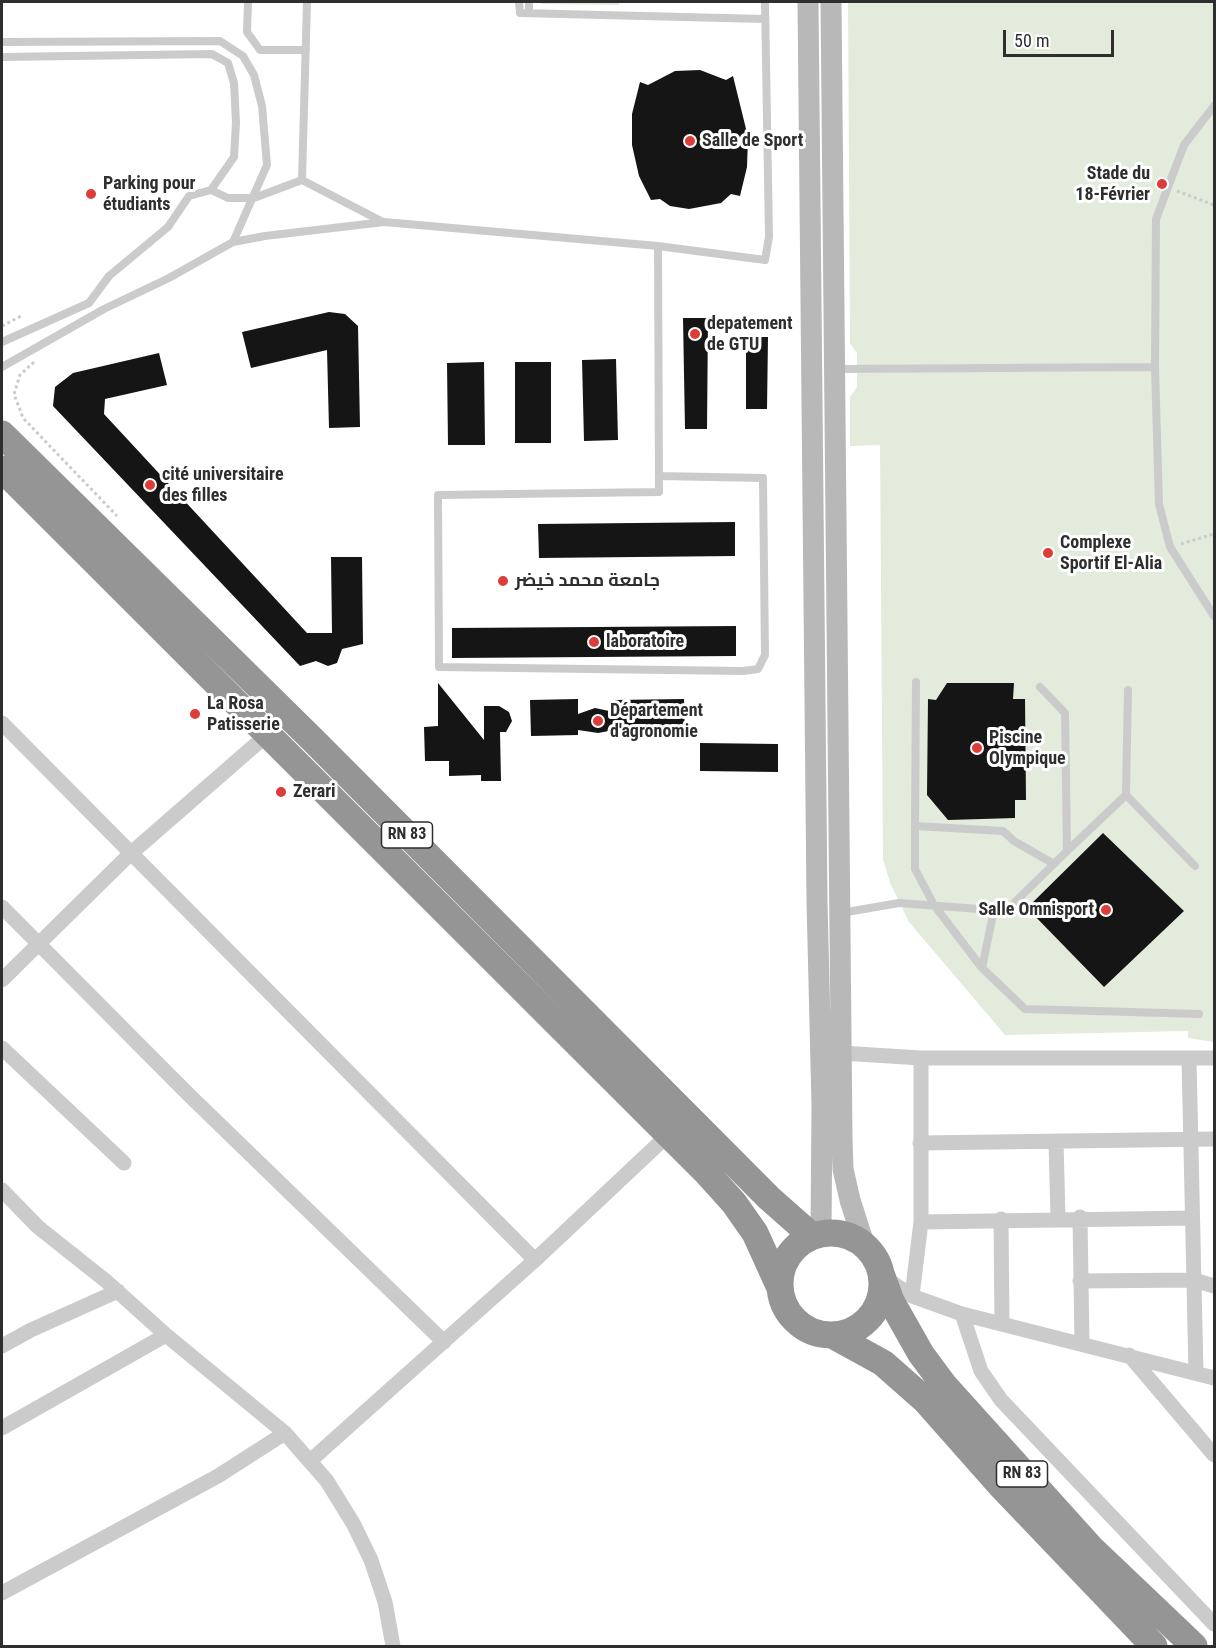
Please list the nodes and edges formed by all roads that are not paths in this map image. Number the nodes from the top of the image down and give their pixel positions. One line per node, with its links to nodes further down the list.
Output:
1 (248, 2): 11 (lane)
2 (307, 2): 11 (lane)
3 (519, 2): 8 (lane)
4 (529, 2): 8 (lane)
5 (765, 2): 9 (lane)
6 (808, 2): 64 (main road)
7 (831, 2): 23 (main road)
8 (529, 13): 9 (lane)
9 (765, 18): 19 (lane)
10 (2, 42): 16 (lane)
11 (306, 50): 14 (lane)
12 (2, 57): 15 (lane)
13 (1215, 105): 22 (lane)
14 (302, 180): 16 (lane); 17 (lane)
15 (211, 190): 16 (lane); 20 (lane)
16 (254, 198): 18 (lane)
17 (384, 222): 18 (lane); 19 (lane)
18 (233, 242): 21 (lane)
19 (658, 246): 26 (lane)
20 (2, 342)
21 (2, 367)
22 (1155, 367): 23 (lane); 27 (lane)
23 (835, 369): 42 (main road)
24 (2, 434): 64 (highway, RN 83)
25 (2, 469): 32 (highway, RN 83)
26 (659, 476): 26 (lane)
27 (1215, 616)
28 (916, 682): 34 (lane)
29 (1040, 687): 35 (lane)
30 (1128, 690): 33 (lane)
31 (2, 723): 36 (street)
32 (269, 733): 36 (street); 52 (highway, RN 83)
33 (1126, 795): 35 (lane); 38 (lane)
34 (915, 826): 37 (lane); 39 (lane)
35 (1067, 850): 37 (lane)
36 (129, 855): 43 (street); 66 (street)
37 (1054, 864): 41 (lane)
38 (1195, 866)
39 (934, 905): 41 (lane); 42 (lane); 44 (lane)
40 (2, 907): 43 (street)
41 (994, 910): 44 (lane)
42 (839, 914): 48 (main road)
43 (38, 944): 45 (street); 78 (street)
44 (982, 968): 46 (lane)
45 (2, 980)
46 (1199, 1014)
47 (2, 1048): 57 (street)
48 (841, 1053): 49 (street); 65 (main road)
49 (921, 1058): 51 (street); 56 (street)
50 (1215, 1058): 51 (street)
51 (1190, 1059): 54 (street)
52 (669, 1134): 66 (street); 71 (highway, RN 83)
53 (1215, 1139): 54 (street)
54 (1190, 1140): 55 (street); 61 (street)
55 (1056, 1141): 56 (street); 60 (street)
56 (920, 1143): 63 (street)
57 (124, 1163)
58 (2, 1190): 72 (street)
59 (1080, 1217): 60 (street); 61 (street); 69 (street)
60 (1058, 1218): 62 (street)
61 (1192, 1218): 68 (street)
62 (1001, 1219): 63 (street); 75 (street)
63 (921, 1222): 73 (street)
64 (817, 1235): 65 (highway); 71 (highway)
65 (864, 1244): 67 (highway)
66 (535, 1260): 78 (street)
67 (882, 1276): 73 (street); 77 (highway); 92 (highway, RN 83)
68 (1194, 1280): 69 (street); 70 (street); 82 (street)
69 (1080, 1281): 79 (street)
70 (1215, 1286)
71 (780, 1288): 77 (highway)
72 (118, 1291): 76 (street); 80 (street)
73 (912, 1296): 74 (street)
74 (962, 1314): 75 (street); 89 (street)
75 (1002, 1323): 79 (street)
76 (166, 1335): 84 (street); 85 (street)
77 (832, 1335): 91 (highway, RN 83)
78 (444, 1342): 87 (street)
79 (1082, 1343): 81 (street)
80 (2, 1346)
81 (1129, 1355): 82 (street); 86 (street)
82 (1196, 1373): 83 (street)
83 (1215, 1378)
84 (2, 1428)
85 (285, 1433): 87 (street); 88 (street)
86 (1215, 1455)
87 (310, 1461): 90 (street)
88 (2, 1593)
89 (1215, 1623)
90 (393, 1647)
91 (1154, 1647)
92 (1194, 1647)

